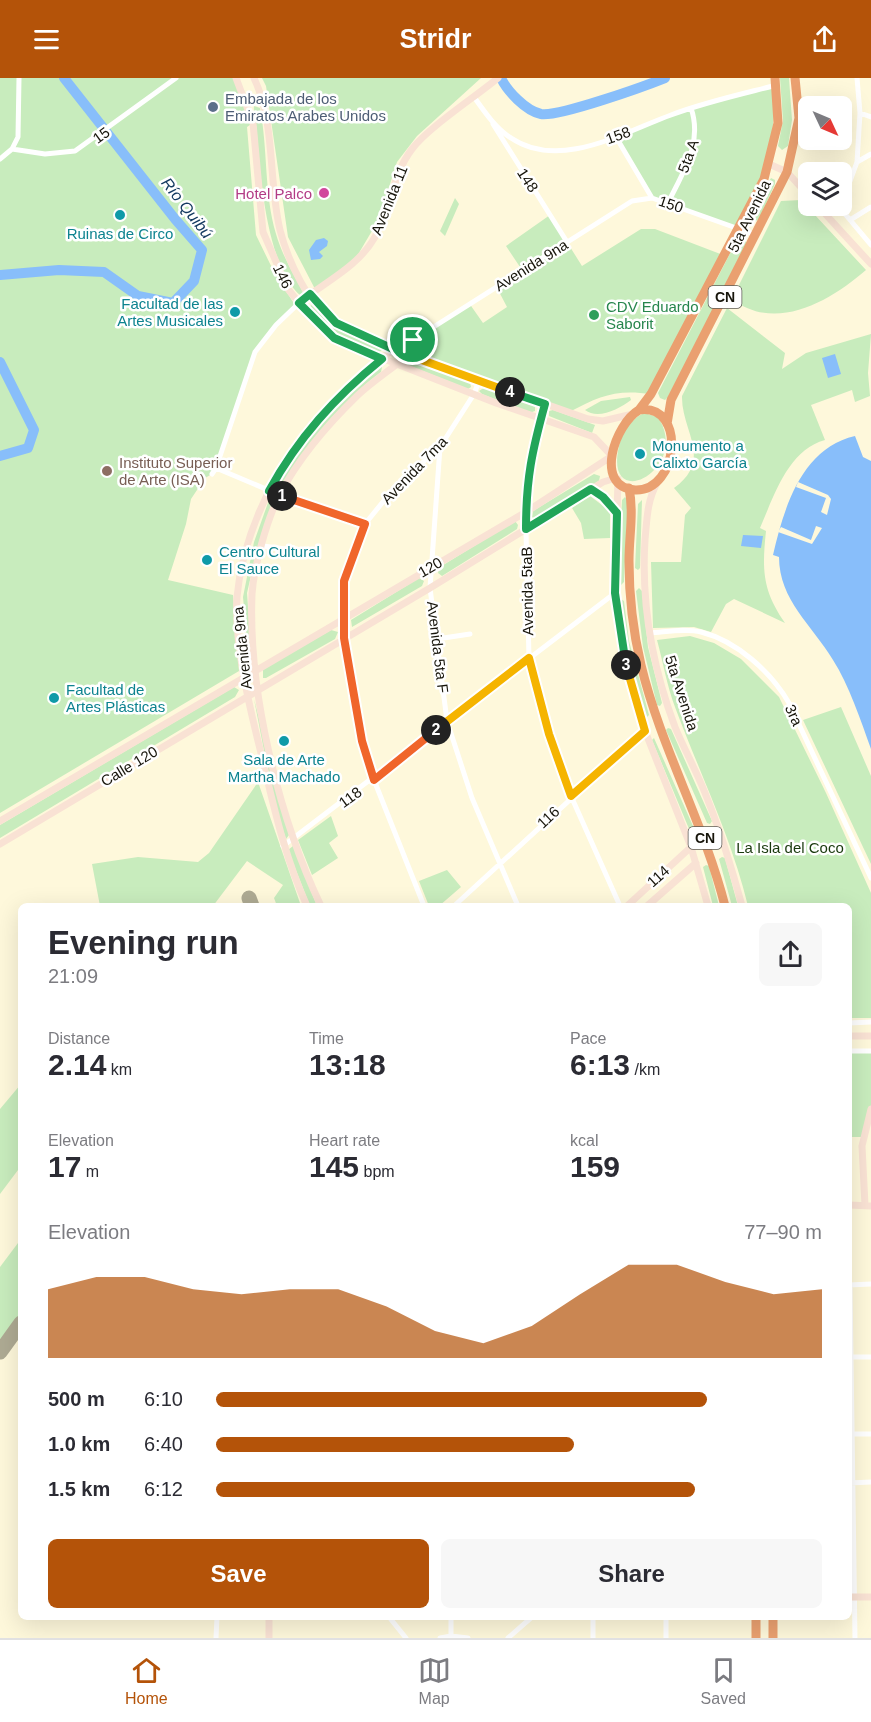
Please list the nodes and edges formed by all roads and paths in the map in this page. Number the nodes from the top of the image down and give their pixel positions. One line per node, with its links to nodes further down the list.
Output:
1 (19, 78): 15 (street)
2 (176, 78): 15 (street, 15)
3 (236, 78): 35 (main road, 146)
4 (254, 78): 34 (main road, 146)
5 (498, 78): 9 (main road, Avenida 11)
6 (795, 78): 20 (highway, 5ta Avenida / CN)
7 (857, 78): 11 (street)
8 (776, 82): 10 (street, 158); 19 (highway, 5ta Avenida / CN)
9 (474, 97): 12 (street, 158); 34 (main road, Avenida 11)
10 (691, 108): 14 (street, 158); 24 (street, 5ta A)
11 (860, 113): 13 (street); 18 (street)
12 (490, 117): 14 (street, 158); 31 (street, 148)
13 (871, 117)
14 (616, 137): 23 (street, 150)
15 (12, 149): 17 (street)
16 (871, 154): 18 (street)
17 (0, 159)
18 (857, 162): 21 (street)
19 (769, 164): 20 (main road); 29 (highway, 5ta Avenida / CN)
20 (788, 172): 22 (main road); 30 (highway, 5ta Avenida / CN)
21 (852, 176)
22 (798, 184)
23 (652, 198): 24 (street, 150); 31 (street, Avenida 9na)
24 (668, 203): 29 (street, 150)
25 (871, 207): 28 (street)
26 (827, 216): 33 (main road)
27 (847, 216): 28 (street)
28 (850, 220): 32 (street)
29 (738, 226): 30 (street, 150); 44 (highway, 5ta Avenida / CN)
30 (757, 235): 46 (highway, 5ta Avenida / CN)
31 (567, 242): 36 (street, Avenida 9na)
32 (871, 245)
33 (871, 264)
34 (310, 294): 35 (main road, Avenida 11); 37 (main road, 146)
35 (299, 303): 39 (main road, 146); 49 (street, Avenida 11)
36 (413, 340): 37 (street, Avenida 9na); 38 (street, Avenida 9na)
37 (393, 349): 38 (main road, 146); 39 (main road, Avenida 9na)
38 (408, 355): 40 (main road, Avenida 9na); 41 (main road, 146)
39 (382, 359): 40 (main road, 146); 56 (main road, Avenida 9na)
40 (396, 366): 42 (main road, 146); 57 (main road, Avenida 9na)
41 (479, 381): 42 (street, Avenida 7ma); 43 (main road, 146)
42 (474, 394): 45 (main road, 146); 47 (street, Avenida 7ma)
43 (545, 404): 44 (main road, 146); 45 (street, Avenida 5taB)
44 (636, 412): 46 (highway); 48 (highway, CN)
45 (541, 417): 48 (main road, 146); 59 (street, Avenida 5taB)
46 (667, 424): 52 (highway, CN)
47 (440, 447): 61 (street, Avenida 7ma); 65 (street, Avenida 5ta F)
48 (612, 456): 51 (highway, CN); 59 (main road, 120)
49 (216, 468): 50 (street, Avenida 11); 56 (street)
50 (212, 474)
51 (617, 479): 53 (highway); 55 (main road, 120); 60 (main road)
52 (658, 481): 54 (highway); 69 (main road, 5ta Avenida)
53 (629, 488): 54 (highway); 58 (highway, 5ta Avenida / CN)
54 (643, 488): 58 (highway)
55 (591, 489): 60 (main road); 62 (main road, 120)
56 (269, 491): 57 (street); 75 (main road, Avenida 9na)
57 (280, 495): 61 (street); 63 (main road, Avenida 9na)
58 (632, 506): 99 (highway, 5ta Avenida / CN)
59 (526, 512): 62 (street, Avenida 5taB); 65 (main road, 120)
60 (617, 513): 67 (main road)
61 (365, 524): 68 (street, Avenida 7ma)
62 (526, 529): 66 (main road, 120); 73 (street, Avenida 5taB)
63 (263, 546): 64 (street); 74 (main road, Avenida 9na)
64 (308, 552)
65 (432, 566): 66 (street, Avenida 5ta F); 68 (main road, 120)
66 (430, 588): 71 (main road, 120); 72 (street, Avenida 5ta F)
67 (615, 593): 73 (street, 118); 79 (main road)
68 (344, 618): 71 (street, Avenida 7ma); 74 (main road, 120)
69 (650, 633): 89 (street, 3ra); 100 (main road, 5ta Avenida)
70 (470, 634): 72 (street)
71 (344, 638): 76 (main road, 120); 80 (street, Avenida 7ma)
72 (437, 639): 78 (street, Avenida 5ta F)
73 (529, 658): 78 (street, 118); 81 (street, Avenida 5taB)
74 (256, 668): 75 (main road, 120); 76 (main road, Avenida 9na)
75 (245, 675): 77 (main road, Avenida 9na); 82 (main road, Calle 120)
76 (257, 689): 77 (main road, Calle 120); 83 (main road, Avenida 9na)
77 (246, 695): 84 (main road, Calle 120); 85 (main road, Avenida 9na)
78 (447, 721): 80 (street, 118); 87 (street, Avenida 5ta F)
79 (645, 731): 81 (street, 116); 86 (main road)
80 (374, 780): 83 (street, 118); 92 (street, Avenida 7ma)
81 (571, 796): 87 (street, 116); 95 (street, Avenida 5taB)
82 (0, 821)
83 (294, 839): 85 (street, 118); 91 (main road, Avenida 9na)
84 (0, 844)
85 (283, 846): 90 (main road, Avenida 9na)
86 (691, 847): 88 (main road); 96 (main road, 114)
87 (500, 862): 93 (street, 116); 94 (street, Avenida 5ta F)
88 (696, 863): 97 (main road, 114); 98 (main road)
89 (871, 878)
90 (306, 903)
91 (320, 903)
92 (423, 903)
93 (457, 903)
94 (517, 903)
95 (619, 903)
96 (630, 903)
97 (650, 903)
98 (707, 903)
99 (724, 903)
100 (741, 903)
101 (871, 1022): 102 (street)
102 (852, 1023)
103 (852, 1036): 104 (main road)
104 (871, 1036)
105 (852, 1051): 106 (street)
106 (871, 1051)
107 (871, 1109): 109 (main road)
108 (852, 1205): 109 (main road)
109 (868, 1205)
110 (871, 1284): 111 (street)
111 (852, 1285)
112 (852, 1357): 113 (street)
113 (871, 1357)
114 (852, 1434): 115 (street)
115 (871, 1434)
116 (871, 1482): 117 (street)
117 (852, 1483)
118 (871, 1597): 119 (main road)
119 (852, 1598): 140 (street)
120 (217, 1620): 130 (street)
121 (269, 1620): 131 (main road)
122 (391, 1620): 132 (street)
123 (451, 1620): 129 (street)
124 (528, 1620): 135 (street)
125 (593, 1620): 136 (street)
126 (666, 1620): 137 (street)
127 (756, 1620): 138 (highway)
128 (773, 1620): 139 (highway)
129 (451, 1636): 133 (street); 134 (street)
130 (216, 1638)
131 (269, 1638)
132 (406, 1638)
133 (440, 1638)
134 (468, 1638)
135 (508, 1638)
136 (593, 1638)
137 (666, 1638)
138 (756, 1638)
139 (773, 1638)
140 (855, 1638)

